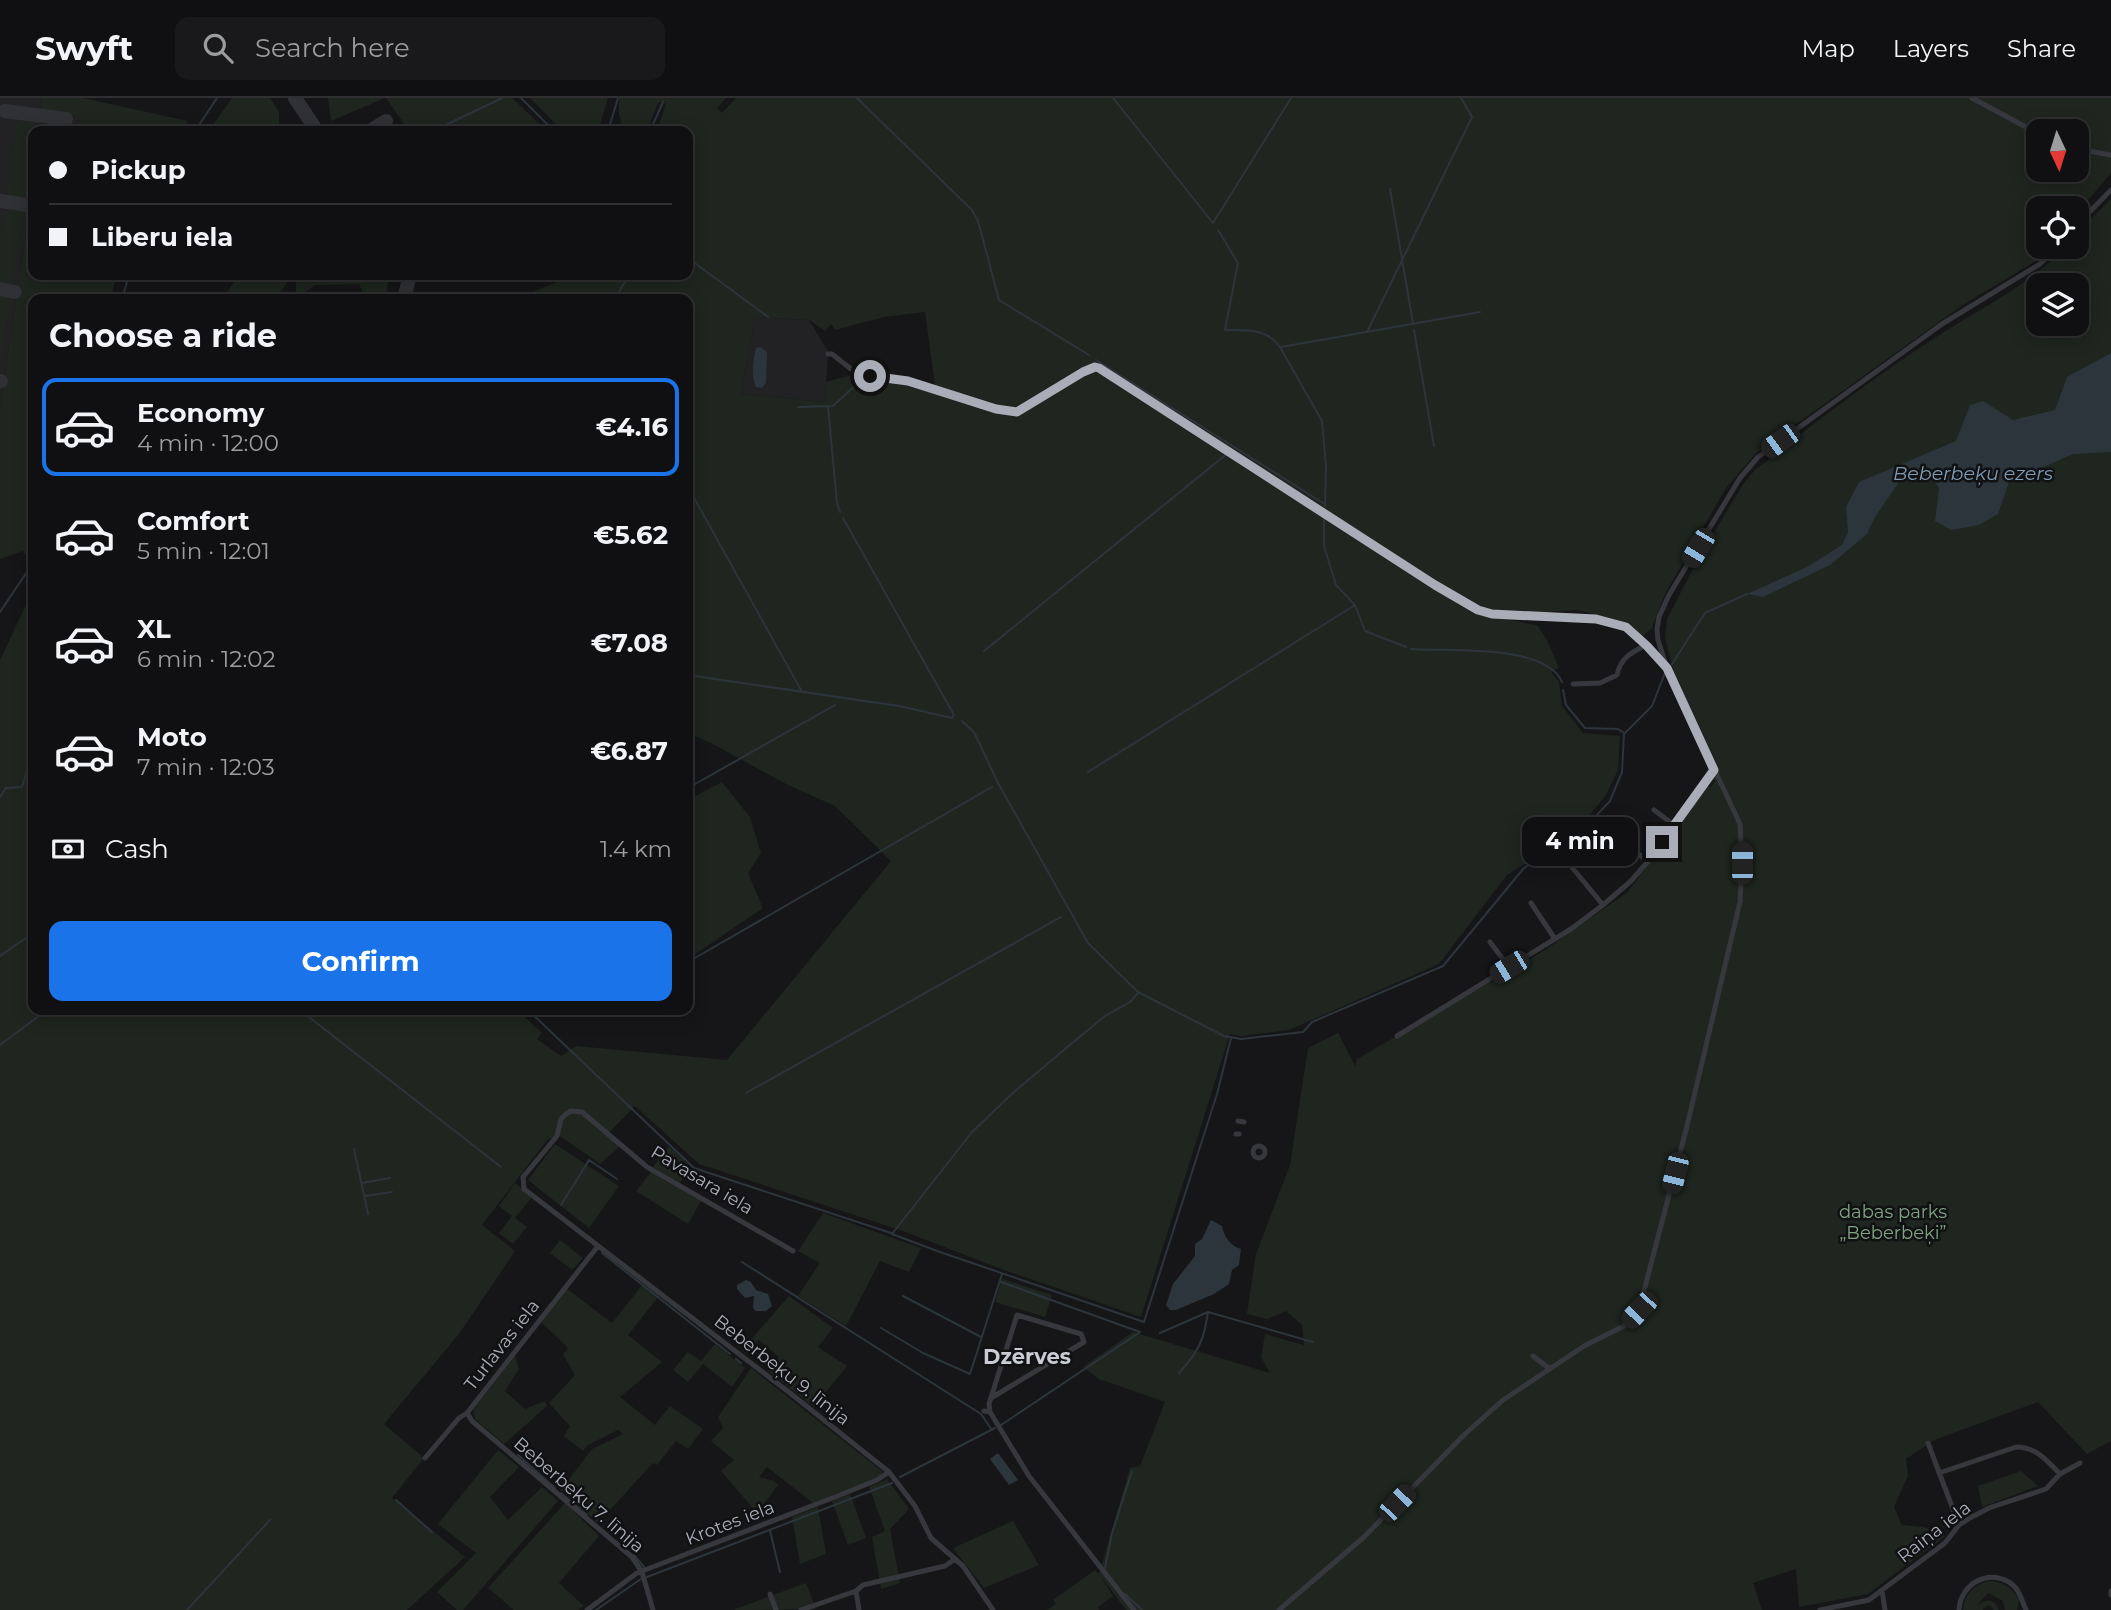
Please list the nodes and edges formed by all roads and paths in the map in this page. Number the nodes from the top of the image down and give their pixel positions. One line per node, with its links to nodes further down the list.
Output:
1 (1972, 98): 2 (street)
2 (2026, 127)
3 (2090, 151): 4 (street)
4 (2111, 155)
5 (2111, 190): 6 (street)
6 (2089, 213)
7 (2045, 259): 10 (street)
8 (828, 354): 9 (street)
9 (1646, 645): 10 (street); 11 (street)
10 (1667, 668): 12 (street)
11 (1573, 684)
12 (1714, 770): 14 (street); 28 (street)
13 (1654, 810): 14 (street)
14 (1674, 825): 17 (street)
15 (1620, 839): 17 (street)
16 (1561, 854): 19 (street)
17 (1647, 862): 19 (street)
18 (1531, 903): 20 (street)
19 (1603, 905): 20 (street)
20 (1555, 939): 22 (street)
21 (1490, 942): 22 (street)
22 (1509, 967): 23 (street)
23 (1397, 1035)
24 (522, 1184): 25 (street, Beberbeķu 9. līnija); 26 (street, Pavasara iela)
25 (598, 1246): 30 (street, Turlavas iela); 34 (street, Beberbeķu 9. līnija)
26 (793, 1251)
27 (1533, 1356): 28 (street)
28 (1550, 1369): 50 (street)
29 (990, 1401): 29 (street); 49 (street)
30 (467, 1413): 32 (street, Turlavas iela); 39 (street, Beberbeķu 7. līnija)
31 (1928, 1443): 35 (street)
32 (425, 1458)
33 (2080, 1463): 36 (street, Raiņa iela)
34 (889, 1472): 38 (street, Beberbeķu 9. līnija); 39 (street, Krotes iela)
35 (1938, 1473): 36 (street); 37 (street)
36 (2060, 1474): 37 (street, Raiņa iela)
37 (1959, 1525): 40 (street, Raiņa iela)
38 (955, 1559): 41 (street); 48 (street, Beberbeķu 9. līnija)
39 (642, 1572): 43 (street, Krotes iela); 44 (street, Beberbeķu 7. līnija)
40 (1882, 1590): 51 (street, Raiņa iela); 52 (street)
41 (856, 1591): 46 (street); 47 (street)
42 (770, 1594): 45 (street)
43 (587, 1610)
44 (653, 1610)
45 (776, 1610)
46 (801, 1610)
47 (859, 1610)
48 (993, 1610)
49 (1134, 1610)
50 (1279, 1610)
51 (1820, 1610)
52 (1885, 1610)
53 (1959, 1610): 54 (street)
54 (2026, 1610)

